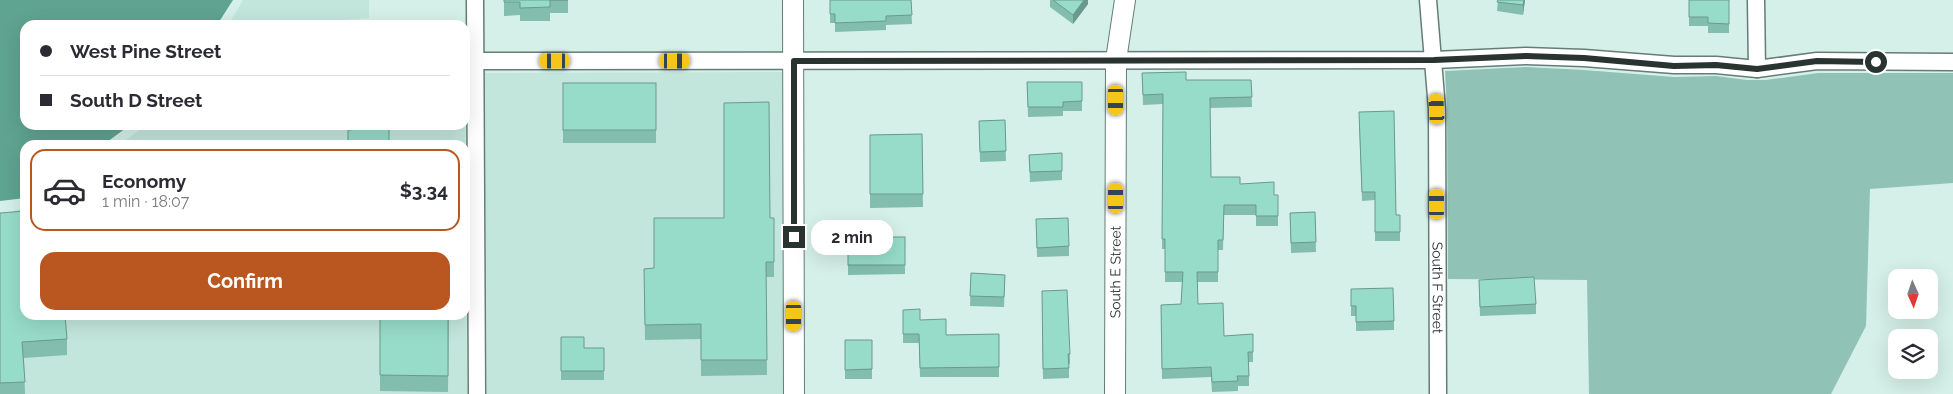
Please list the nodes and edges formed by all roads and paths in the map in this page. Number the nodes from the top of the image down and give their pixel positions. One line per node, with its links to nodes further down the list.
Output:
1 (475, 0): 8 (street)
2 (793, 0): 9 (street)
3 (1125, 0): 6 (street, South E Street)
4 (1428, 0): 7 (street, South F Street)
5 (1756, 0): 11 (street)
6 (1116, 60): 7 (street); 9 (street); 14 (street, South E Street)
7 (1434, 60): 11 (street); 15 (street, South F Street)
8 (475, 61): 9 (street); 12 (street)
9 (794, 61): 13 (street)
10 (1953, 62): 11 (street)
11 (1757, 69)
12 (477, 394)
13 (794, 394)
14 (1115, 394)
15 (1438, 394)

